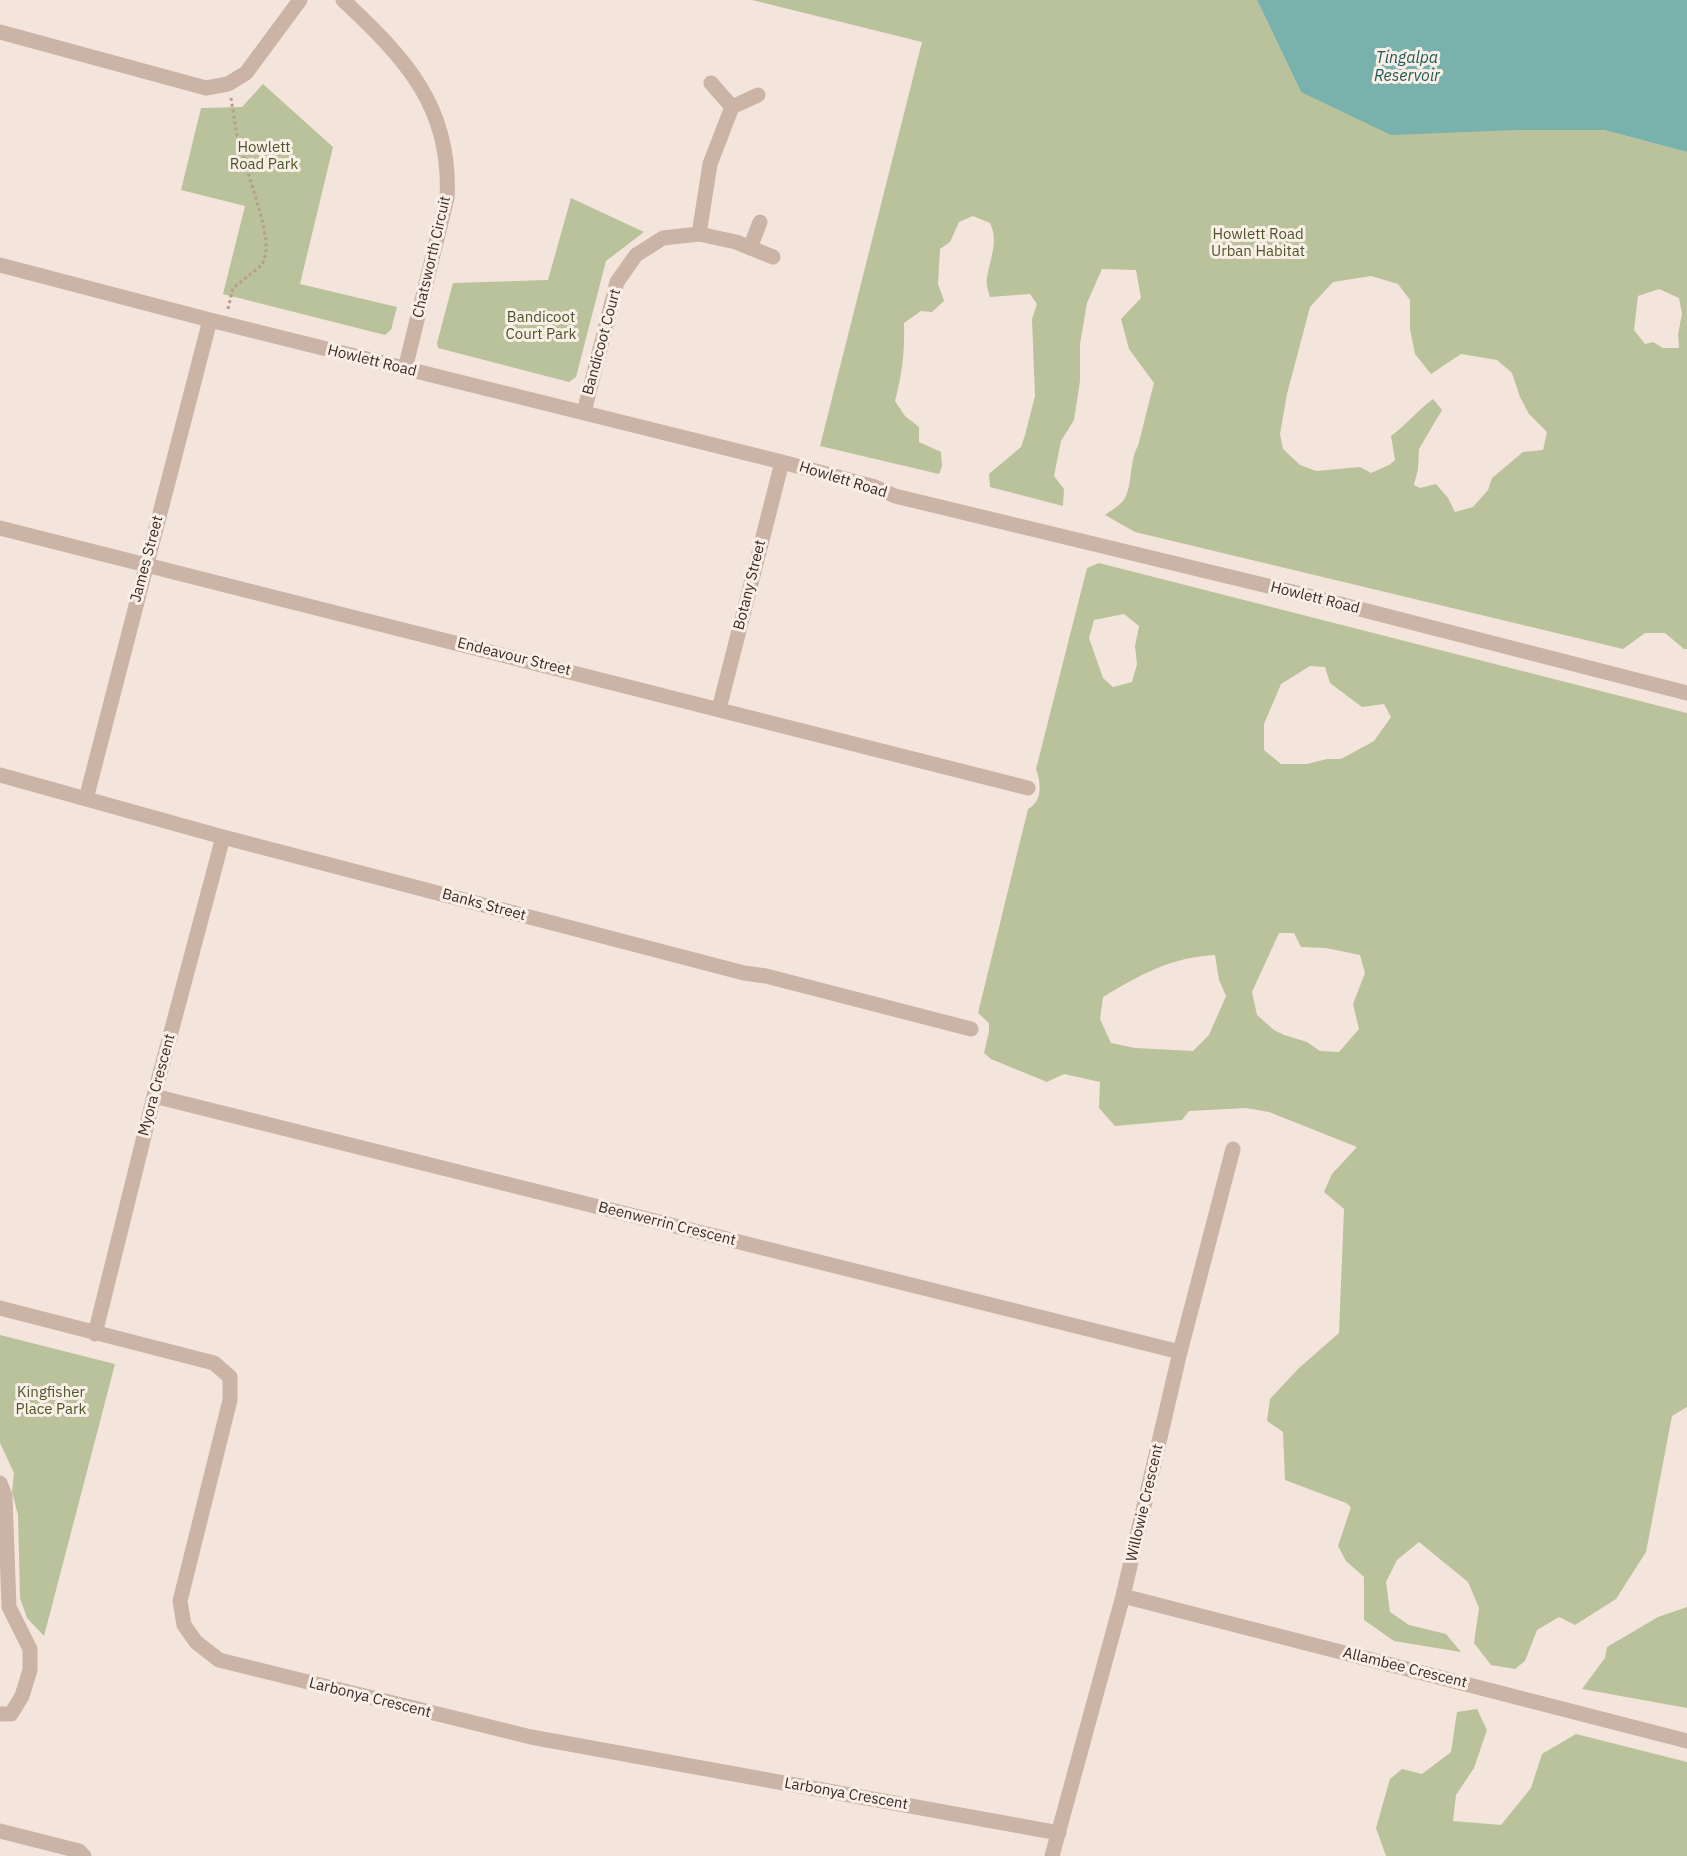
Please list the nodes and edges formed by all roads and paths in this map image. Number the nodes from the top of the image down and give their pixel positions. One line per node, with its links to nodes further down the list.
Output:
1 (300, 0): 5 (street)
2 (343, 0): 14 (street, Chatsworth Circuit)
3 (0, 32): 5 (street)
4 (711, 83): 7 (street)
5 (228, 84): 13 (path)
6 (758, 95): 7 (street)
7 (732, 107): 9 (street)
8 (760, 222): 10 (street)
9 (699, 234): 10 (street, Bandicoot Court); 15 (street, Bandicoot Court)
10 (750, 248): 11 (street, Bandicoot Court)
11 (773, 257)
12 (0, 265): 13 (street, Howlett Road)
13 (217, 322): 14 (street, Howlett Road); 18 (street, James Street)
14 (405, 369): 15 (street, Howlett Road)
15 (584, 412): 16 (street, Howlett Road)
16 (782, 462): 19 (street, Howlett Road); 20 (street, Botany Street)
17 (0, 528): 18 (street, Endeavour Street)
18 (146, 563): 20 (street, Endeavour Street); 23 (street, James Street)
19 (1687, 693)
20 (719, 709): 22 (street, Endeavour Street)
21 (0, 774): 23 (street, Banks Street)
22 (1028, 788)
23 (86, 799): 24 (street, Banks Street)
24 (223, 837): 25 (street, Banks Street); 26 (street, Myora Crescent)
25 (971, 1029)
26 (154, 1096): 29 (street, Myora Crescent); 30 (street, Beenwerrin Crescent)
27 (1233, 1149): 30 (street, Willowie Crescent)
28 (0, 1308): 29 (street, Larbonya Crescent)
29 (95, 1334): 36 (street, Larbonya Crescent)
30 (1180, 1352): 32 (street, Willowie Crescent)
31 (0, 1483): 33 (street)
32 (1123, 1596): 34 (street, Allambee Crescent); 36 (street, Willowie Crescent)
33 (0, 1714)
34 (1687, 1741)
35 (0, 1831): 37 (street)
36 (1059, 1833): 38 (street, Willowie Crescent)
37 (84, 1856)
38 (1052, 1856)

